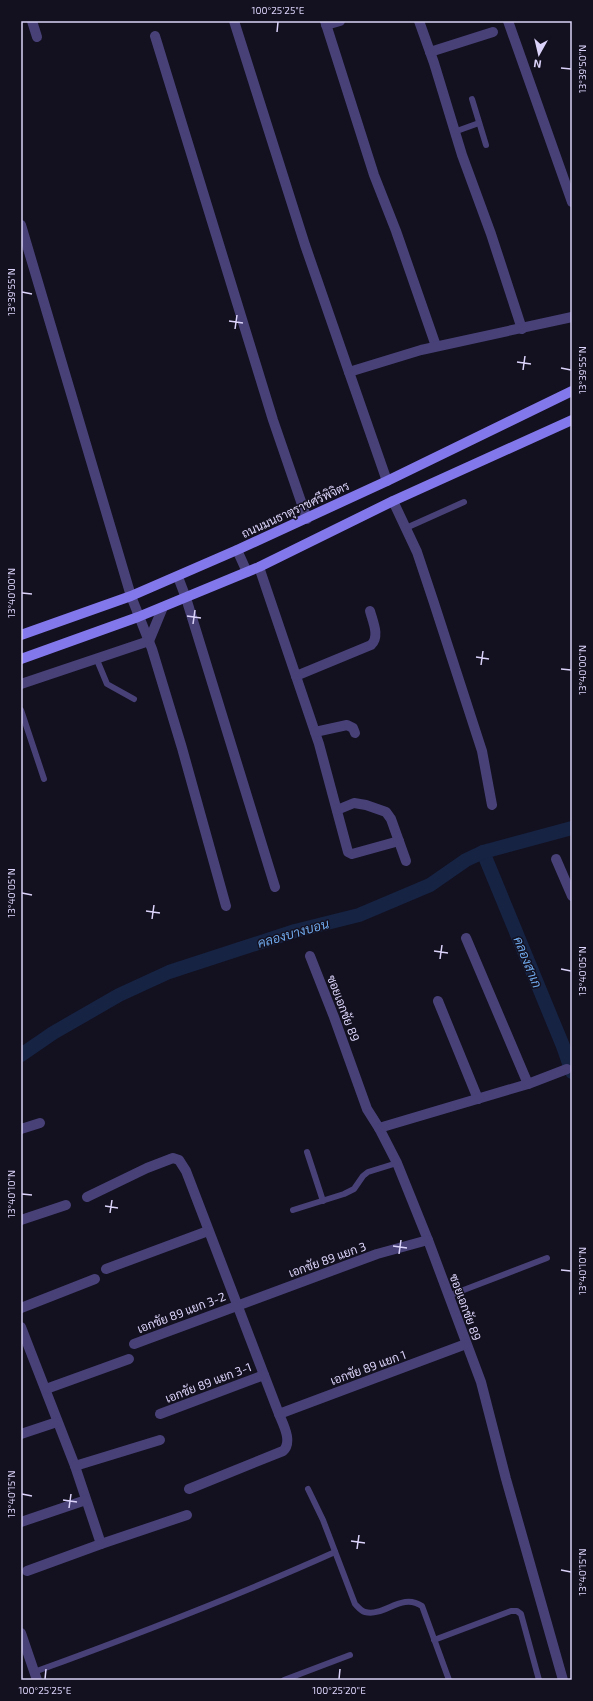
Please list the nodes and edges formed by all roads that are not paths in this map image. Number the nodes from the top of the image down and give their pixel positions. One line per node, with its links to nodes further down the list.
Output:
1 (32, 21): 9 (street)
2 (234, 21): 20 (street)
3 (340, 21): 6 (street)
4 (419, 21): 10 (street)
5 (508, 21): 15 (street)
6 (326, 23): 19 (street)
7 (494, 32): 10 (street)
8 (154, 36): 26 (street)
9 (37, 37)
10 (430, 52): 13 (street)
11 (472, 99): 12 (lane)
12 (479, 123): 13 (lane); 14 (lane)
13 (454, 132): 18 (street)
14 (486, 145)
15 (572, 202)
16 (21, 225): 32 (street)
17 (572, 317): 18 (street)
18 (522, 329): 19 (street)
19 (436, 346): 20 (street)
20 (349, 372): 23 (street)
21 (572, 391): 23 (street, ถนนมนธาตุราชศรีพิจิตร)
22 (572, 420): 24 (street)
23 (387, 481): 26 (street, ถนนมนธาตุราชศรีพิจิตร)
24 (393, 501): 27 (street); 29 (street)
25 (464, 502): 27 (lane)
26 (307, 519): 28 (street, ถนนมนธาตุราชศรีพิจิตร)
27 (406, 528): 48 (street)
28 (237, 550): 30 (street); 31 (street, ถนนมนธาตุราชศรีพิจิตร)
29 (259, 567): 30 (street); 41 (street)
30 (247, 572): 33 (street)
31 (178, 577): 32 (street, ถนนมนธาตุราชศรีพิจิตร); 33 (street)
32 (131, 596): 36 (street); 37 (street, ถนนมนธาตุราชศรีพิจิตร)
33 (186, 598): 34 (street); 53 (street)
34 (163, 607): 36 (street); 38 (street)
35 (370, 611): 41 (street)
36 (138, 617): 38 (street); 39 (street)
37 (21, 635)
38 (149, 641): 40 (street); 55 (street)
39 (21, 658)
40 (96, 660): 42 (street); 43 (lane)
41 (296, 676): 45 (street)
42 (21, 684)
43 (134, 699)
44 (21, 710): 47 (lane)
45 (315, 732): 46 (street); 49 (street)
46 (355, 733)
47 (44, 779)
48 (492, 806)
49 (337, 810): 50 (street); 50 (street)
50 (399, 841): 52 (street)
51 (556, 859): 54 (street)
52 (406, 861)
53 (275, 887)
54 (572, 896)
55 (226, 906)
56 (466, 938): 60 (street)
57 (310, 956): 63 (street, ซอยเอกชัย 89)
58 (438, 1000): 61 (street)
59 (566, 1068): 60 (street)
60 (528, 1084): 61 (street)
61 (478, 1099): 63 (street)
62 (40, 1123): 64 (street)
63 (379, 1128): 66 (street, ซอยเอกชัย 89)
64 (21, 1130)
65 (307, 1152): 68 (lane)
66 (396, 1163): 68 (lane); 73 (street, ซอยเอกชัย 89)
67 (87, 1197): 72 (street)
68 (323, 1201): 70 (lane)
69 (66, 1205): 71 (street)
70 (293, 1210)
71 (21, 1220)
72 (208, 1230): 75 (street); 78 (street)
73 (428, 1240): 77 (street, ซอยเอกชัย 89); 78 (street, เอกชัย 89 แยก 3)
74 (547, 1258): 77 (lane)
75 (106, 1269)
76 (95, 1279): 79 (street)
77 (448, 1296): 82 (street, ซอยเอกชัย 89)
78 (237, 1305): 81 (street, เอกชัย 89 แยก 3-2); 84 (street)
79 (21, 1308)
80 (21, 1327): 85 (street)
81 (134, 1344)
82 (466, 1344): 87 (street, เอกชัย 89 แยก 1); 107 (street, ซอยเอกชัย 89)
83 (129, 1359): 85 (street)
84 (264, 1375): 86 (street, เอกชัย 89 แยก 3-1); 87 (street)
85 (46, 1389): 88 (street)
86 (160, 1414)
87 (279, 1414): 92 (street)
88 (57, 1422): 89 (street); 91 (street)
89 (21, 1434)
90 (160, 1440): 91 (street)
91 (75, 1466): 94 (street)
92 (189, 1489)
93 (308, 1489): 98 (lane)
94 (86, 1500): 96 (street); 97 (street)
95 (187, 1515): 97 (street)
96 (21, 1522)
97 (101, 1544): 99 (street)
98 (335, 1552): 101 (lane); 103 (lane)
99 (27, 1571)
100 (21, 1633): 103 (street)
101 (434, 1640): 105 (lane); 106 (lane)
102 (350, 1655): 104 (lane)
103 (36, 1676)
104 (284, 1680)
105 (449, 1680)
106 (539, 1680)
107 (563, 1680)

